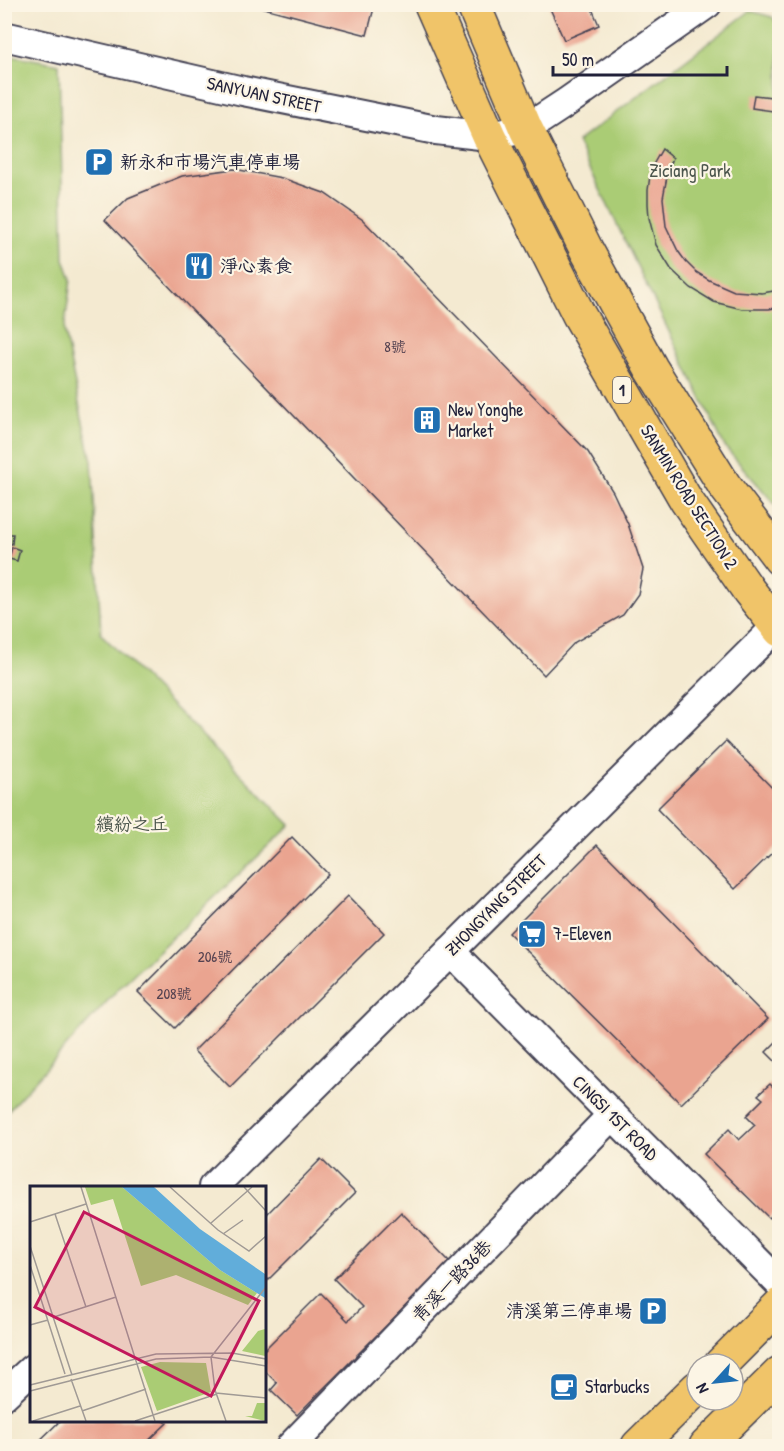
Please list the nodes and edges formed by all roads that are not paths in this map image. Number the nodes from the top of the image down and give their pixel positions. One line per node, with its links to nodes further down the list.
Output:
1 (431, 4): 6 (main road, 1)
2 (474, 4): 5 (main road, 1)
3 (707, 4): 5 (street)
4 (4, 36): 6 (street, SANYUAN STREET)
5 (526, 129): 6 (street, SANYUAN STREET); 7 (main road, SANMIN ROAD SECTION 2 / 1)
6 (489, 136): 8 (main road, SANMIN ROAD SECTION 2 / 1)
7 (780, 559)
8 (779, 626): 9 (street, ZHONGYANG STREET)
9 (450, 951): 10 (street, CINGSI 1ST ROAD); 11 (street, ZHONGYANG STREET)
10 (612, 1115): 12 (street, CINGSI 1ST ROAD); 19 (street, 青溪一路36巷)
11 (214, 1186)
12 (780, 1284)
13 (780, 1305): 14 (main road)
14 (733, 1352)
15 (30, 1370): 17 (street)
16 (780, 1373): 21 (main road)
17 (4, 1395)
18 (685, 1400): 20 (main road)
19 (291, 1446)
20 (638, 1446)
21 (706, 1446)

